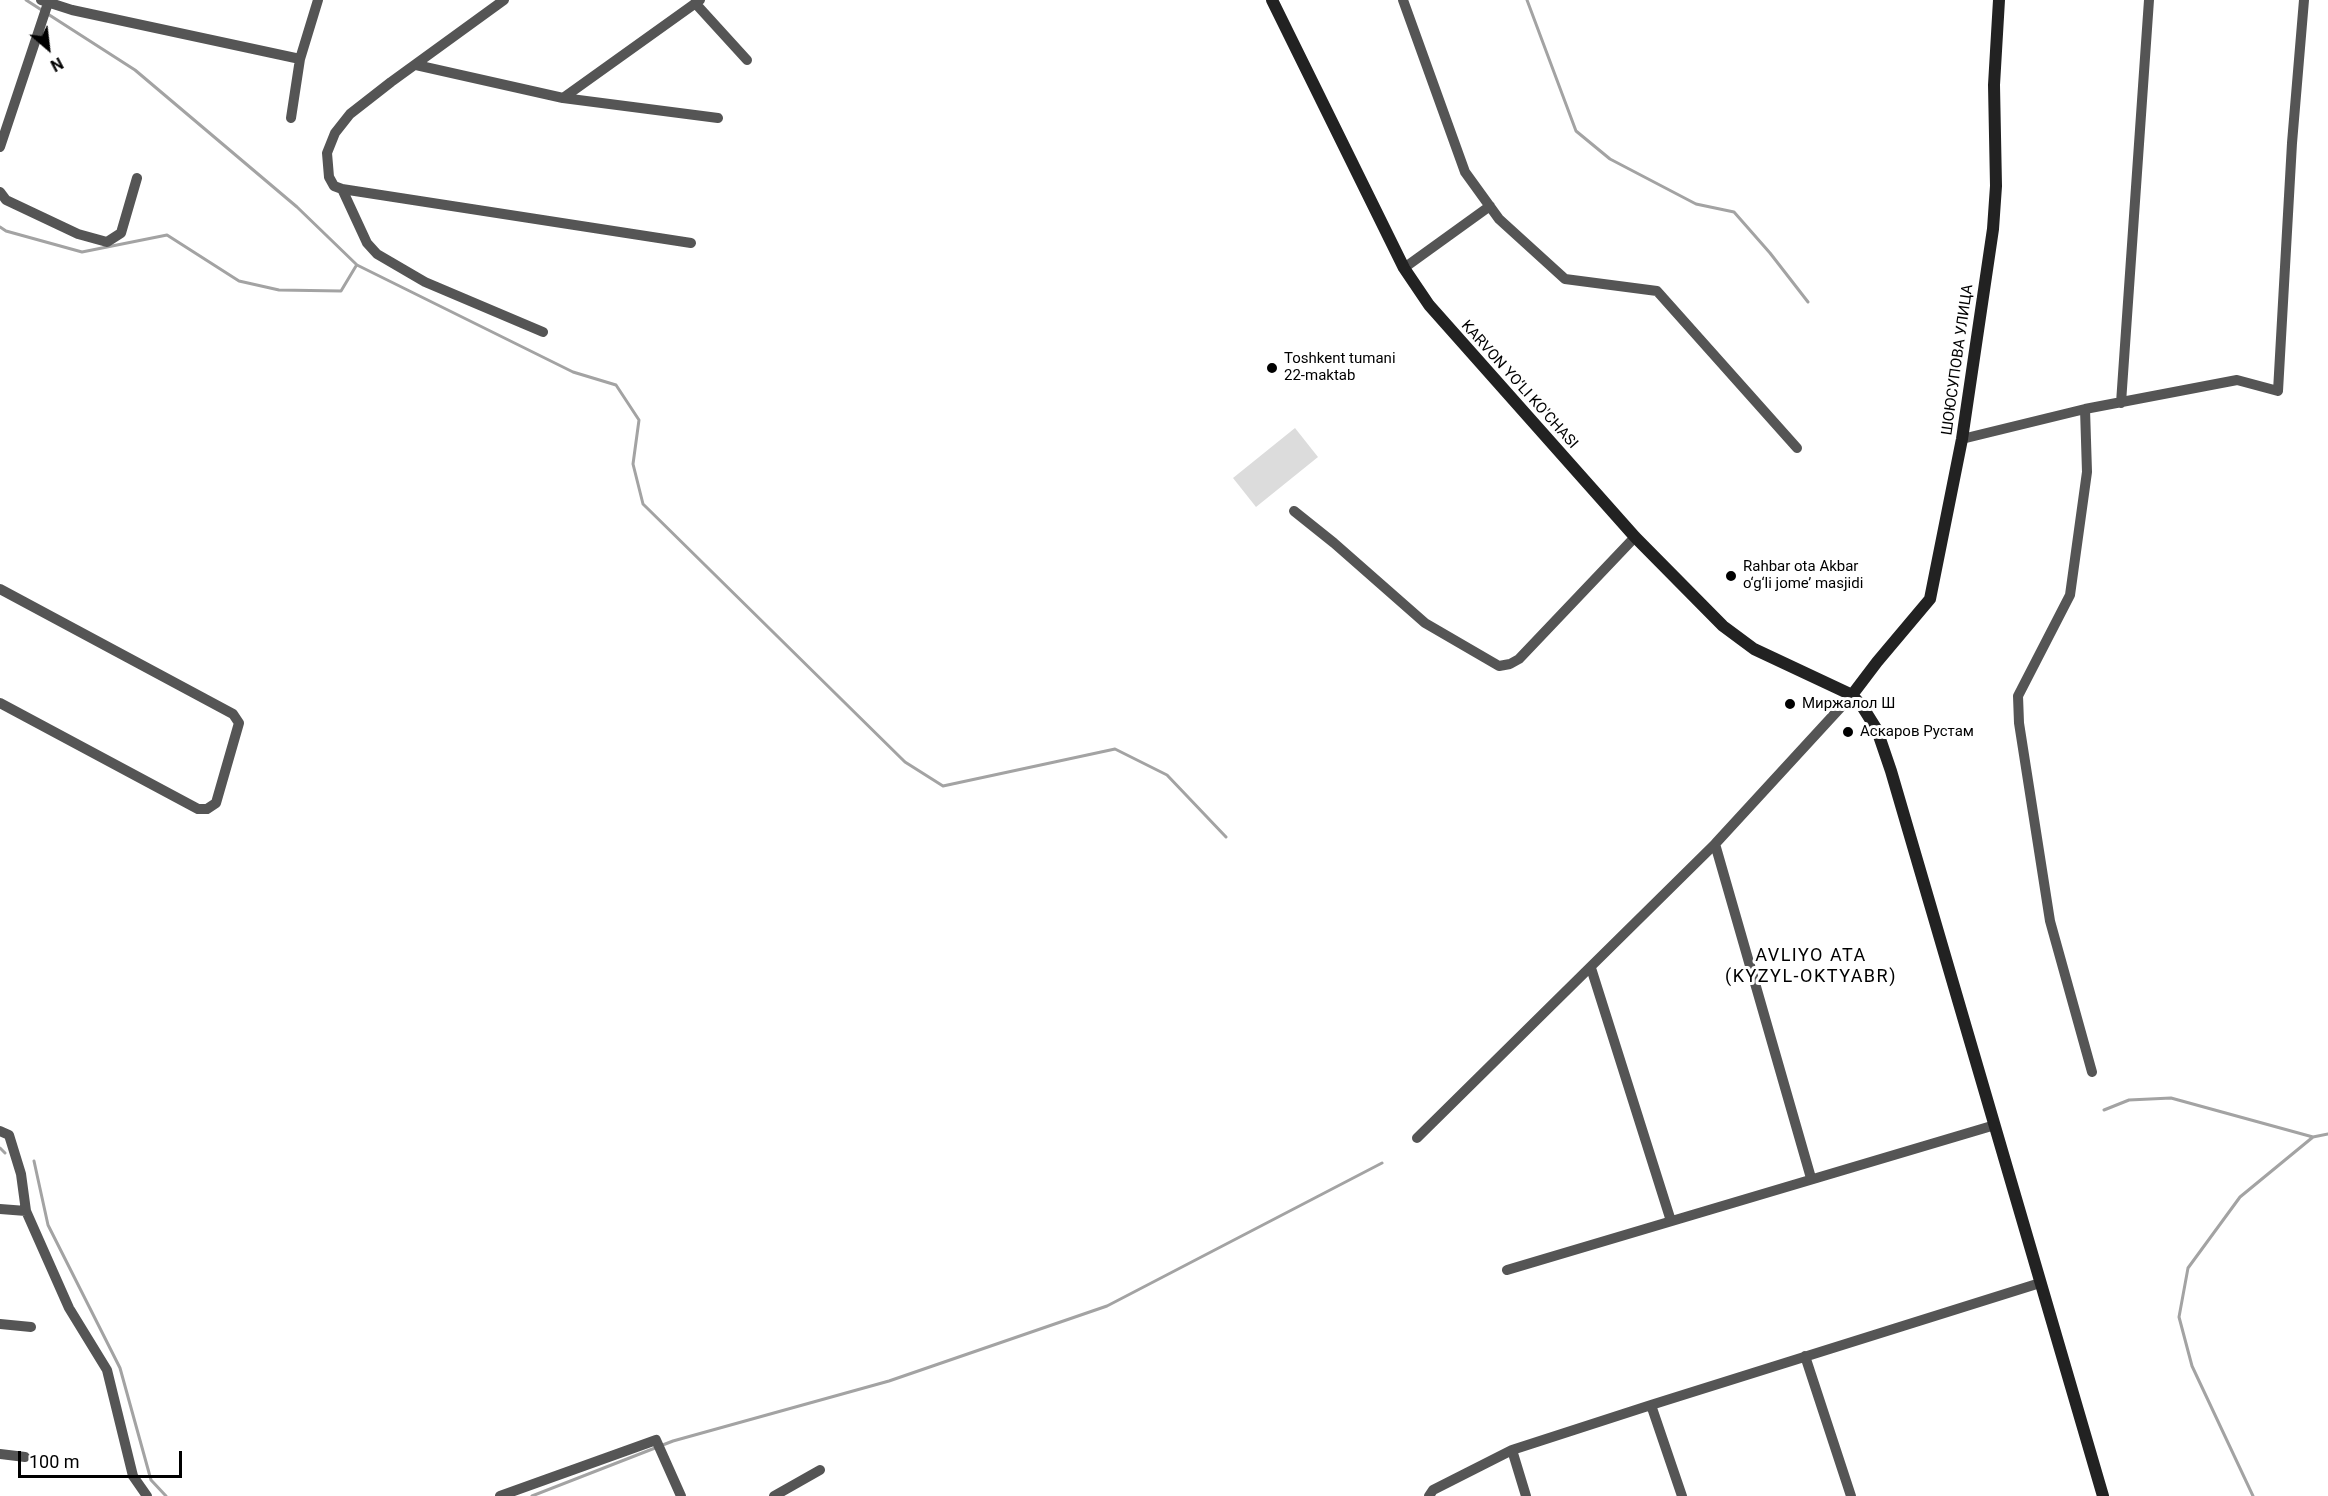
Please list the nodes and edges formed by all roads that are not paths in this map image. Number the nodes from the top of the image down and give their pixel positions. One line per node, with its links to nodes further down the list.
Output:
1 (318, 0): 10 (street)
2 (504, 0): 12 (street)
3 (1272, 0): 22 (street, KARVON YO‘LI KO'CHASI)
4 (1403, 0): 20 (street)
5 (1999, 0): 26 (street, ШОЮСУПОВА УЛИЦА)
6 (2149, 0): 24 (street)
7 (2304, 0): 24 (street)
8 (45, 2): 10 (street); 16 (street)
9 (698, 2): 11 (street); 13 (street)
10 (300, 59): 14 (street)
11 (747, 60)
12 (416, 65): 13 (street); 18 (street)
13 (563, 98): 15 (street)
14 (291, 118)
15 (718, 118)
16 (0, 147)
17 (137, 178): 19 (street)
18 (342, 189): 21 (street); 23 (street)
19 (0, 192)
20 (1490, 206): 22 (street); 27 (street)
21 (691, 243)
22 (1404, 268): 29 (street, KARVON YO‘LI KO'CHASI)
23 (543, 332)
24 (2121, 403): 25 (street)
25 (2085, 409): 26 (street); 35 (street)
26 (1962, 439): 31 (street, ШОЮСУПОВА УЛИЦА)
27 (1797, 448)
28 (1294, 511): 29 (street)
29 (1635, 537): 31 (street, KARVON YO‘LI KO'CHASI)
30 (0, 589): 32 (street)
31 (1852, 695): 33 (street); 36 (street)
32 (0, 703)
33 (1715, 844): 34 (street); 39 (street)
34 (1591, 968): 38 (street); 42 (street)
35 (2092, 1072)
36 (1995, 1125): 39 (street); 44 (street)
37 (0, 1131): 41 (street)
38 (1417, 1138)
39 (1811, 1178): 42 (street)
40 (0, 1209): 41 (street)
41 (26, 1211): 53 (street)
42 (1671, 1221): 43 (street)
43 (1507, 1270)
44 (2040, 1283): 47 (street); 61 (street)
45 (0, 1324): 46 (street)
46 (31, 1327)
47 (1805, 1356): 48 (street); 60 (street)
48 (1651, 1405): 49 (street); 59 (street)
49 (1512, 1450): 57 (street); 58 (street)
50 (0, 1454): 51 (street)
51 (25, 1457)
52 (820, 1470): 56 (street)
53 (147, 1496)
54 (500, 1496): 55 (street)
55 (681, 1496)
56 (774, 1496)
57 (1429, 1496)
58 (1526, 1496)
59 (1682, 1496)
60 (1851, 1496)
61 (2103, 1496)

